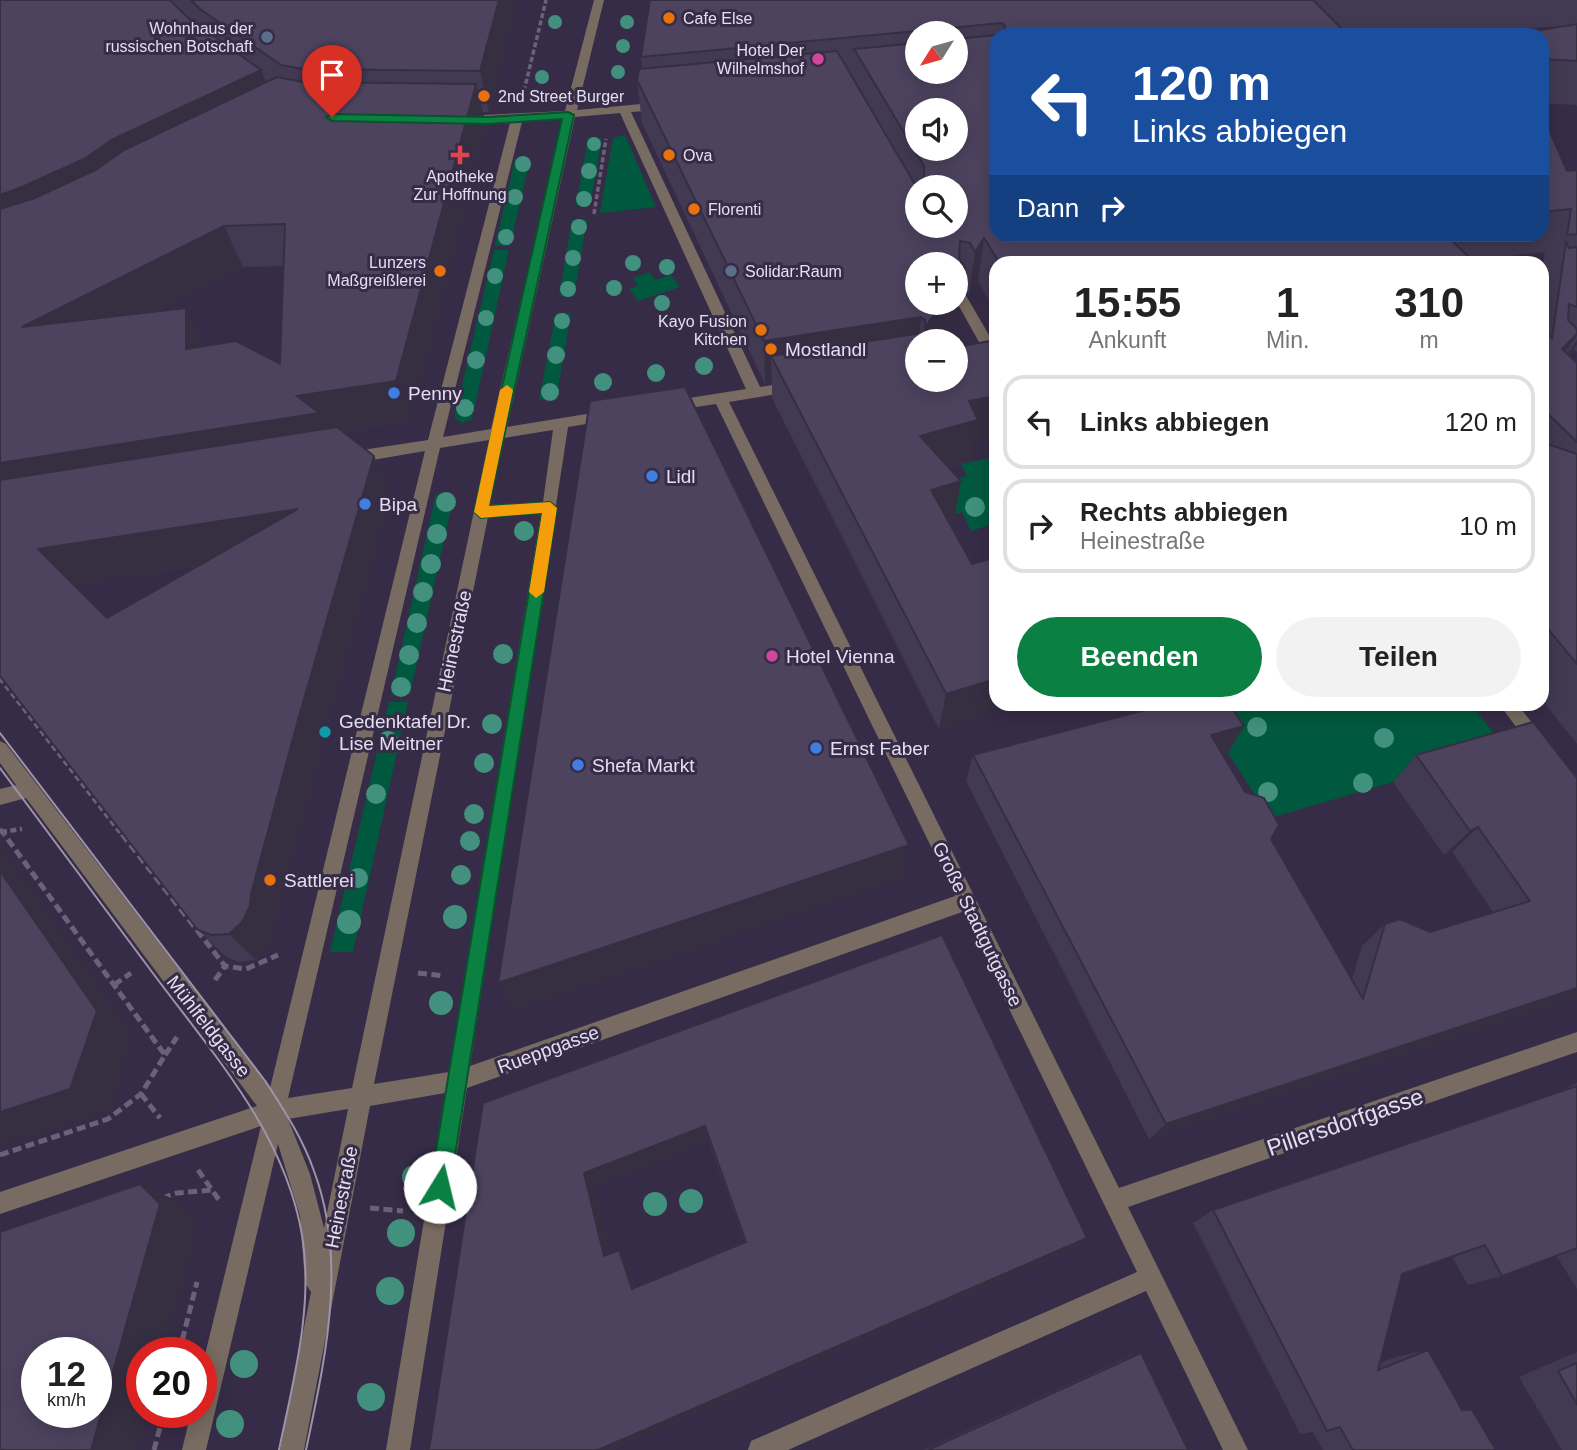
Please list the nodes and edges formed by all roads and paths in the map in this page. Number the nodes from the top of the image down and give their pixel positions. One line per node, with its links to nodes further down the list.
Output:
1 (546, 0): 6 (path)
2 (599, 0): 5 (street, Heinestraße)
3 (679, 104): 4 (street)
4 (617, 110): 5 (street); 8 (path); 12 (street)
5 (568, 115): 6 (street); 17 (street, Heinestraße)
6 (517, 119): 7 (street); 18 (street)
7 (449, 120)
8 (594, 214)
9 (968, 313): 10 (street)
10 (989, 353)
11 (809, 383): 12 (street)
12 (755, 392): 13 (street)
13 (720, 398): 14 (street); 30 (street, Große Stadtgutgasse)
14 (654, 408)
15 (627, 412): 16 (street)
16 (561, 423): 17 (street); 20 (street)
17 (497, 433): 18 (street); 21 (street, Heinestraße)
18 (434, 444): 19 (street); 37 (street)
19 (327, 461)
20 (550, 508): 21 (street); 35 (street)
21 (481, 512): 36 (street, Heinestraße)
22 (0, 678): 31 (path)
23 (1513, 711): 25 (street)
24 (0, 750): 26 (street, Mühlfeldgasse)
25 (1546, 752)
26 (30, 789): 27 (street); 37 (street, Mühlfeldgasse)
27 (0, 797)
28 (22, 829): 29 (path)
29 (1, 831): 33 (path)
30 (967, 901): 35 (street, Rueppgasse); 40 (street, Große Stadtgutgasse)
31 (282, 953)
32 (136, 970): 33 (path)
33 (114, 985): 38 (path)
34 (1577, 1042): 40 (street, Pillersdorfgasse)
35 (457, 1081): 36 (street, Rueppgasse); 51 (street)
36 (361, 1097): 37 (street, Rueppgasse); 46 (street, Heinestraße)
37 (274, 1111): 42 (street, Rueppgasse); 46 (street, Mühlfeldgasse); 49 (street)
38 (0, 1155)
39 (212, 1190): 41 (path)
40 (1114, 1201): 45 (street, Große Stadtgutgasse)
41 (152, 1202)
42 (0, 1203)
43 (382, 1209): 44 (path)
44 (406, 1211)
45 (1151, 1277): 52 (street); 53 (street, Große Stadtgutgasse)
46 (313, 1343): 50 (street, Heinestraße)
47 (160, 1428): 48 (path)
48 (154, 1450)
49 (194, 1450)
50 (292, 1450)
51 (398, 1450)
52 (760, 1450)
53 (1236, 1450)

